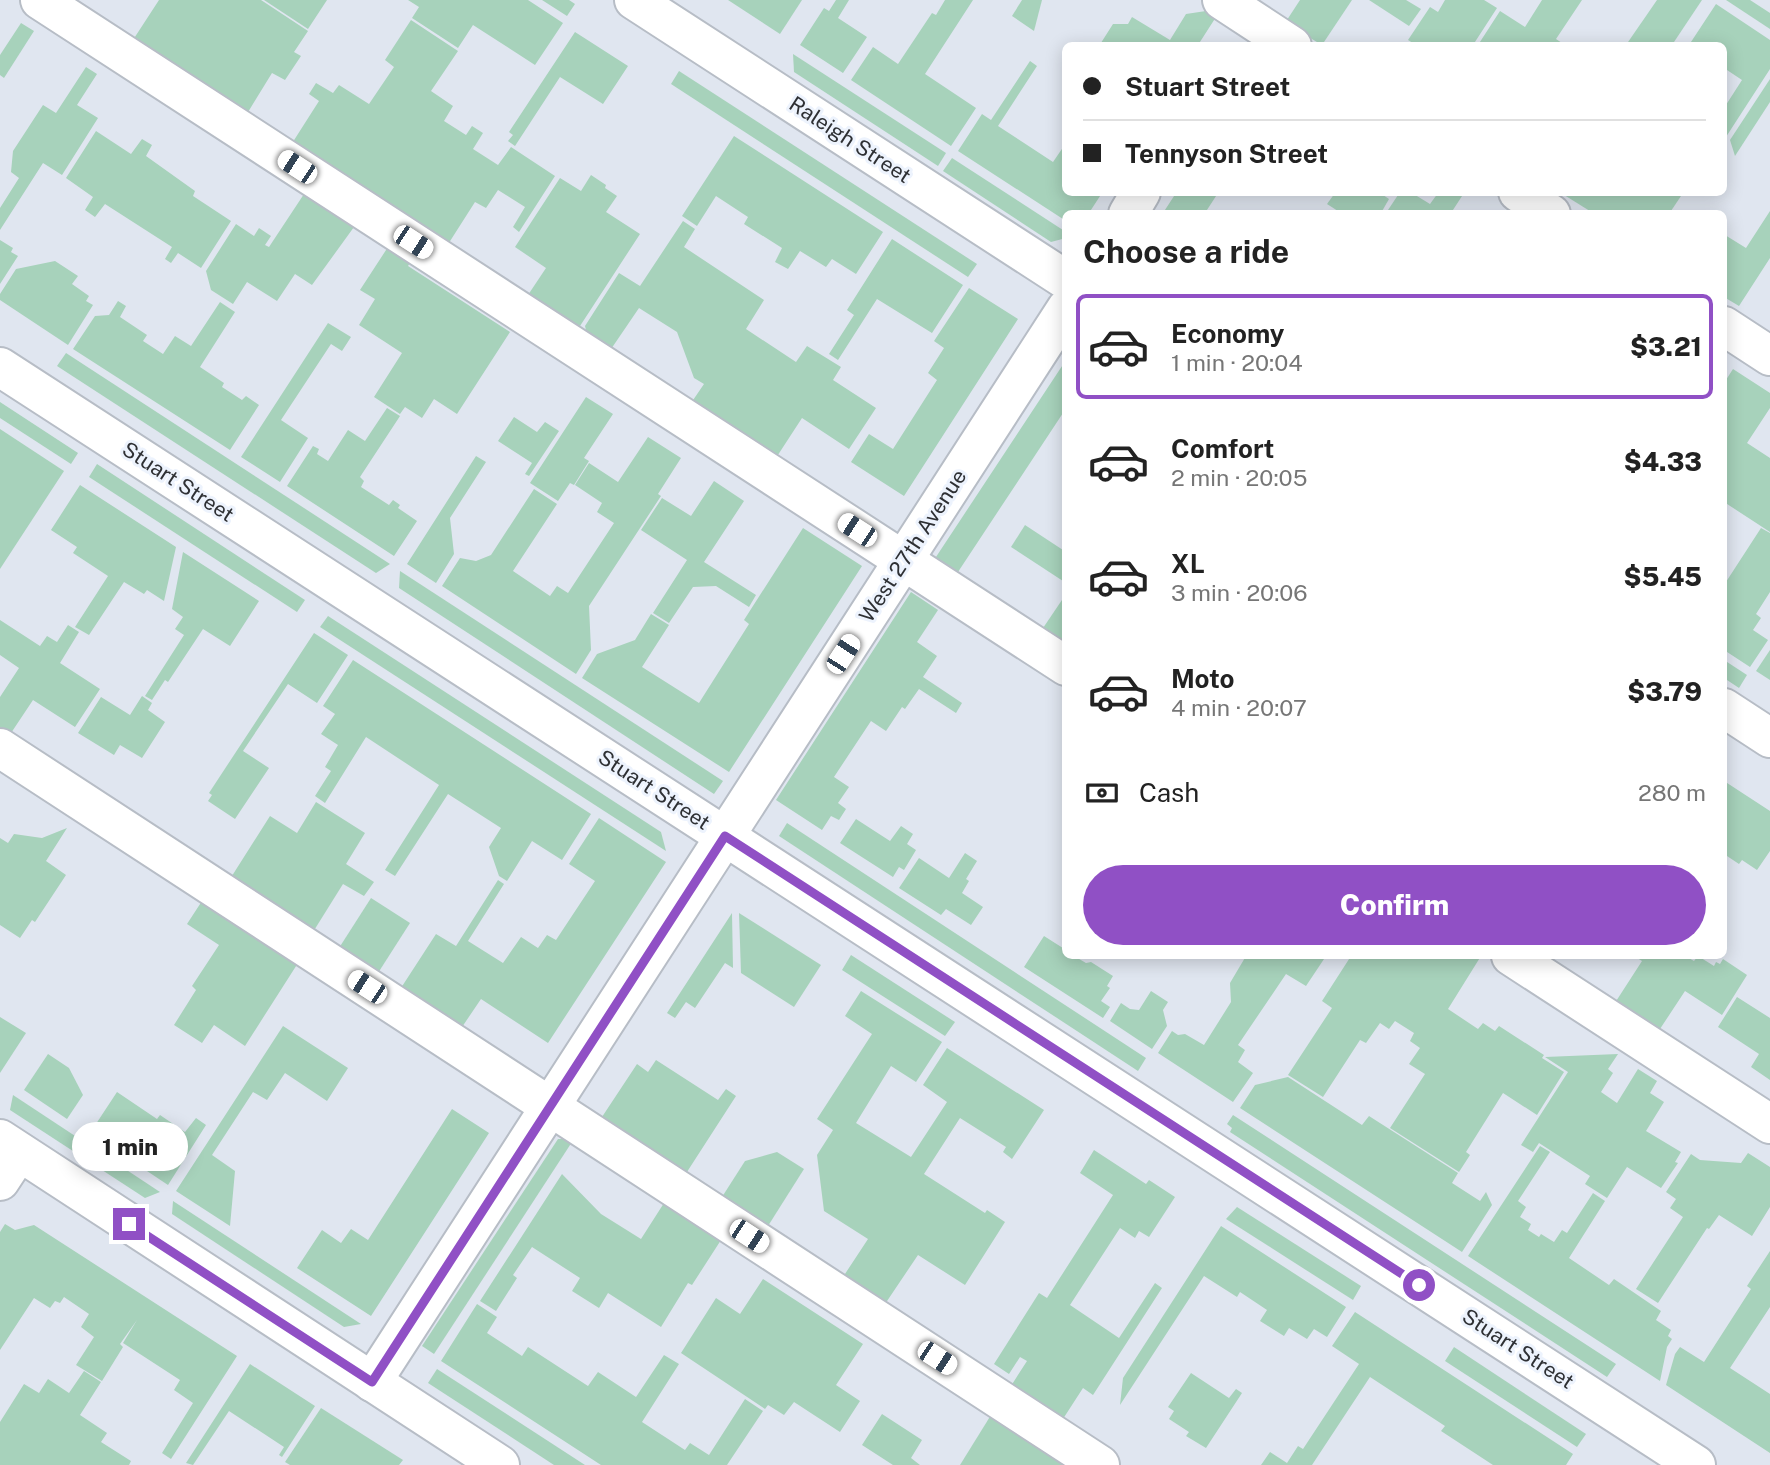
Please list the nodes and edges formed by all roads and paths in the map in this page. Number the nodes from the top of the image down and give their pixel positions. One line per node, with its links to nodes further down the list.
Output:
1 (40, 0): 12 (street)
2 (634, 0): 7 (street, Raleigh Street)
3 (1244, 16): 4 (street)
4 (1286, 42)
5 (1524, 196): 6 (street)
6 (1545, 210)
7 (1062, 277)
8 (1062, 315): 12 (street, West 27th Avenue)
9 (1727, 328): 10 (street)
10 (1770, 356)
11 (0, 367): 17 (street, Stuart Street)
12 (903, 561): 13 (street); 17 (street, West 27th Avenue)
13 (1062, 663)
14 (1727, 710): 15 (street)
15 (1770, 738)
16 (0, 748): 19 (street)
17 (725, 836): 19 (street, West 27th Avenue); 25 (street, Stuart Street)
18 (1516, 959): 20 (street)
19 (551, 1107): 22 (street, West 27th Avenue); 24 (street)
20 (1770, 1124)
21 (6, 1157): 22 (street)
22 (372, 1382): 23 (street)
23 (491, 1463)
24 (1100, 1465)
25 (1696, 1465)

